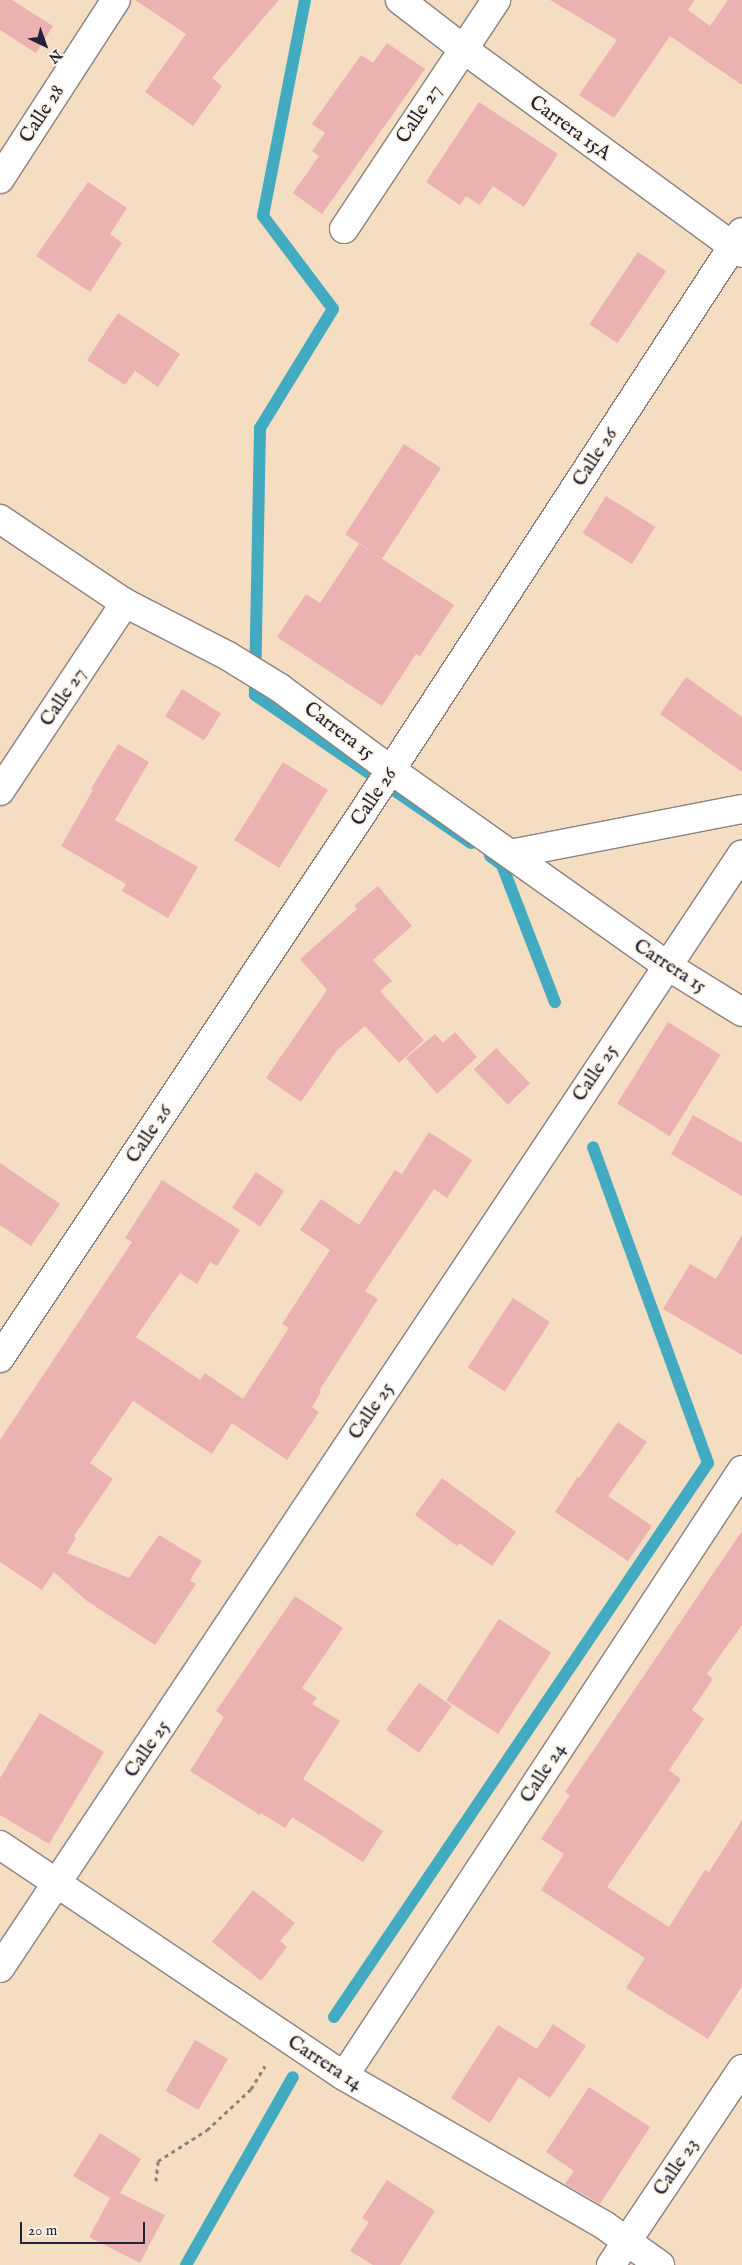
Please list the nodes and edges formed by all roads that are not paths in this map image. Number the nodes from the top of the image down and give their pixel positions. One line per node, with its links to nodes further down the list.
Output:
1 (116, 0): 5 (street, Calle 28)
2 (400, 0): 4 (street, Carrera 15A)
3 (496, 0): 4 (street, Calle 27)
4 (462, 48): 6 (street, Calle 27); 7 (street, Carrera 15A)
5 (0, 179)
6 (344, 229)
7 (739, 244): 10 (street, Calle 26)
8 (0, 519): 9 (street, Carrera 15)
9 (125, 603): 10 (street, Carrera 15); 11 (street, Calle 27)
10 (391, 770): 13 (street, Carrera 15); 17 (street, Calle 26)
11 (0, 791)
12 (742, 808): 13 (street)
13 (510, 854): 15 (street, Carrera 15)
14 (742, 854): 15 (street, Calle 25)
15 (666, 965): 16 (street, Carrera 15); 20 (street, Calle 25)
16 (742, 1012)
17 (0, 1358)
18 (742, 1470): 23 (street, Calle 24)
19 (0, 1845): 20 (street, Carrera 14)
20 (57, 1885): 21 (street, Calle 25); 23 (street, Carrera 14)
21 (0, 1968)
22 (742, 2069): 24 (street, Calle 23)
23 (344, 2076): 24 (street, Carrera 14)
24 (627, 2241): 25 (street, Calle 23); 26 (street, Carrera 14)
25 (611, 2265)
26 (660, 2265)

